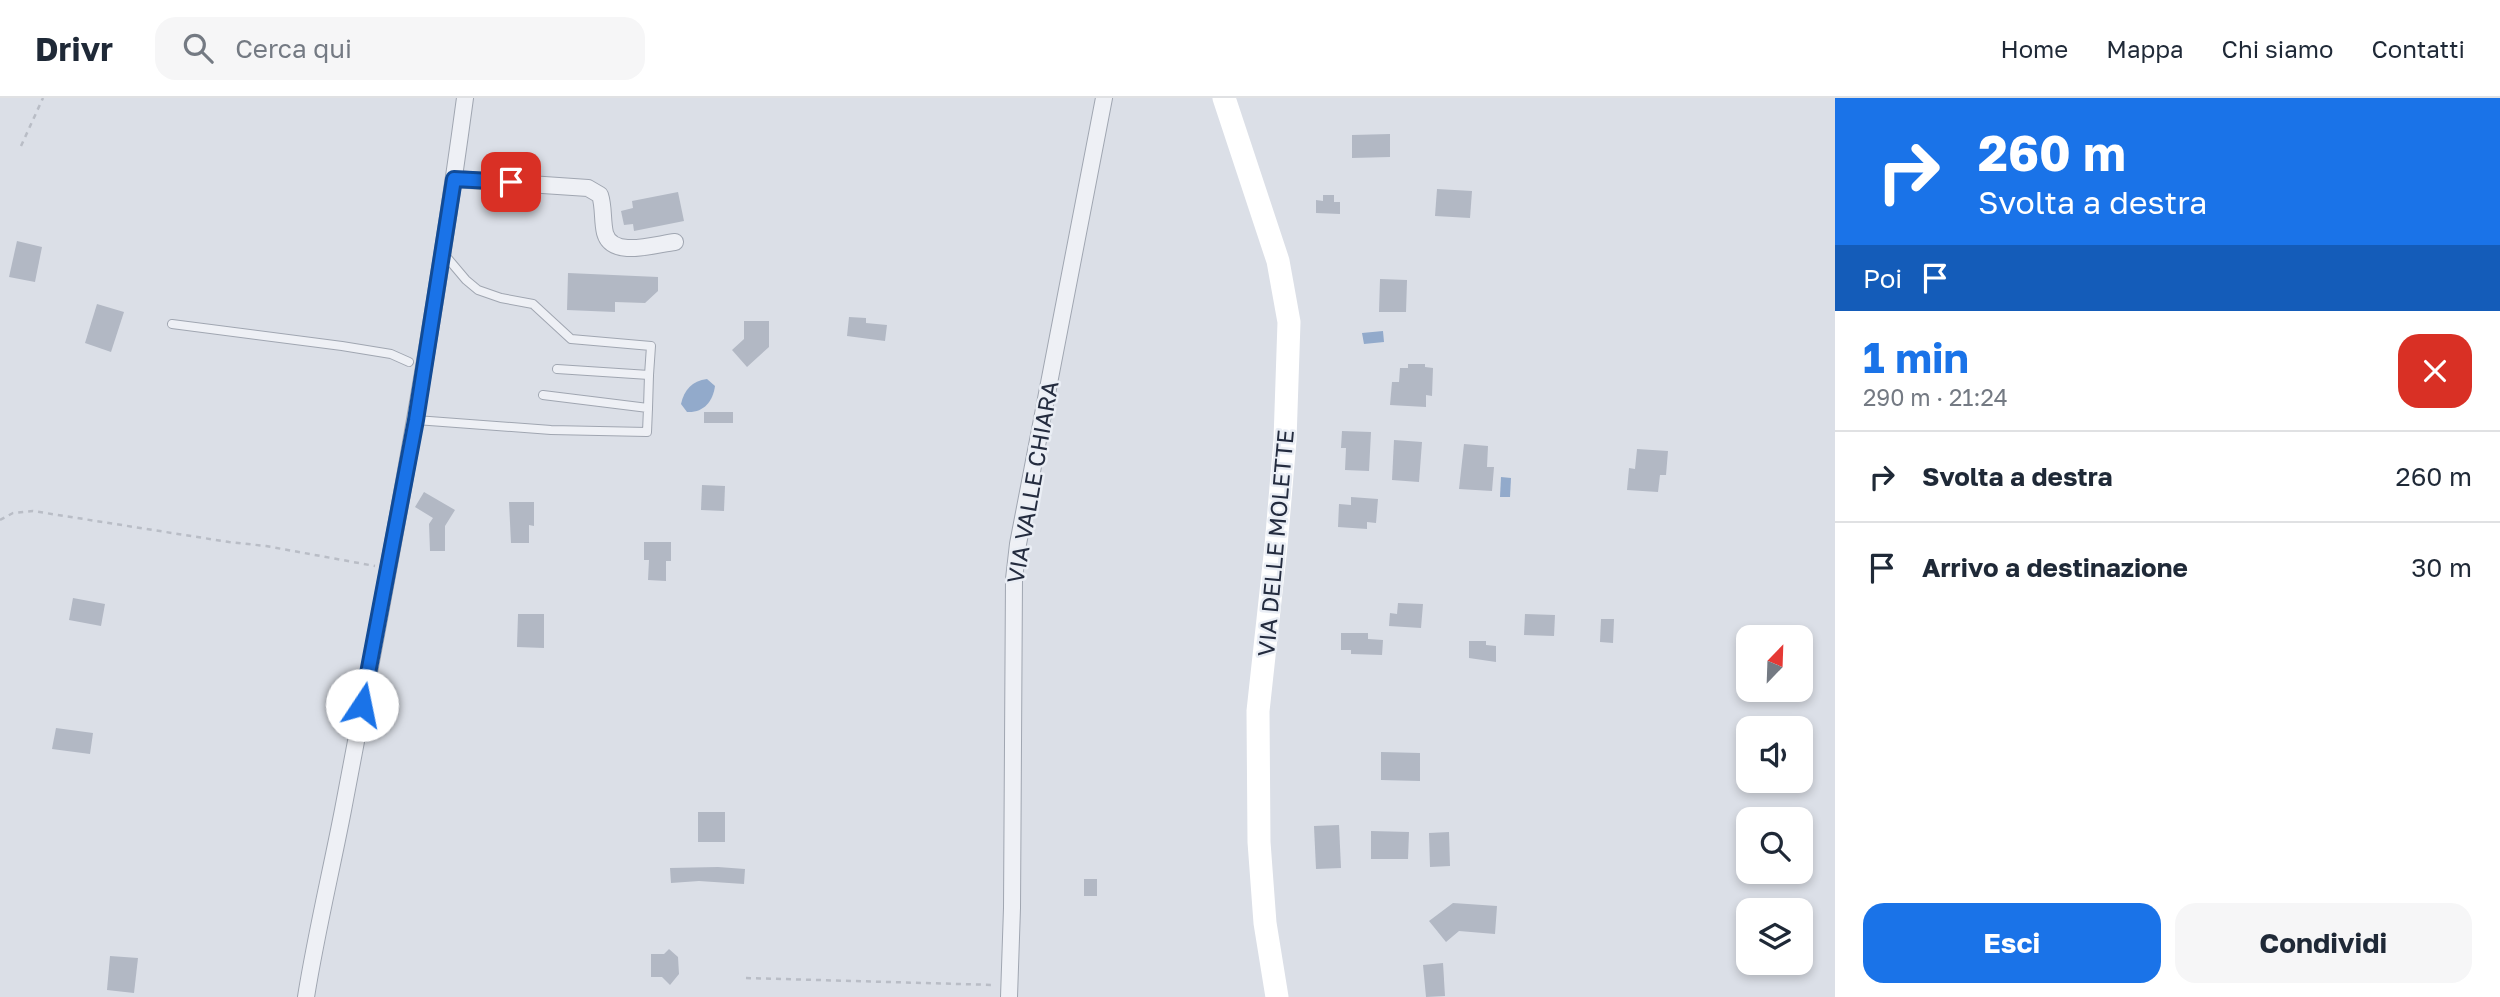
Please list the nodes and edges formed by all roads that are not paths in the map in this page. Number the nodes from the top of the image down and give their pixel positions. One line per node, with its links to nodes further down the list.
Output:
1 (465, 98): 4 (street)
2 (1104, 98): 14 (street, VIA VALLE CHIARA)
3 (1224, 98): 16 (street, VIA DELLE MOLETTE)
4 (454, 179): 5 (street); 6 (street)
5 (675, 242)
6 (444, 253): 8 (street); 10 (lane)
7 (172, 324): 8 (lane)
8 (417, 364): 13 (street)
9 (557, 369): 10 (lane)
10 (649, 376): 12 (lane)
11 (543, 395): 12 (lane)
12 (648, 408): 13 (lane)
13 (416, 420): 15 (street)
14 (1009, 991)
15 (306, 997)
16 (1277, 997)

